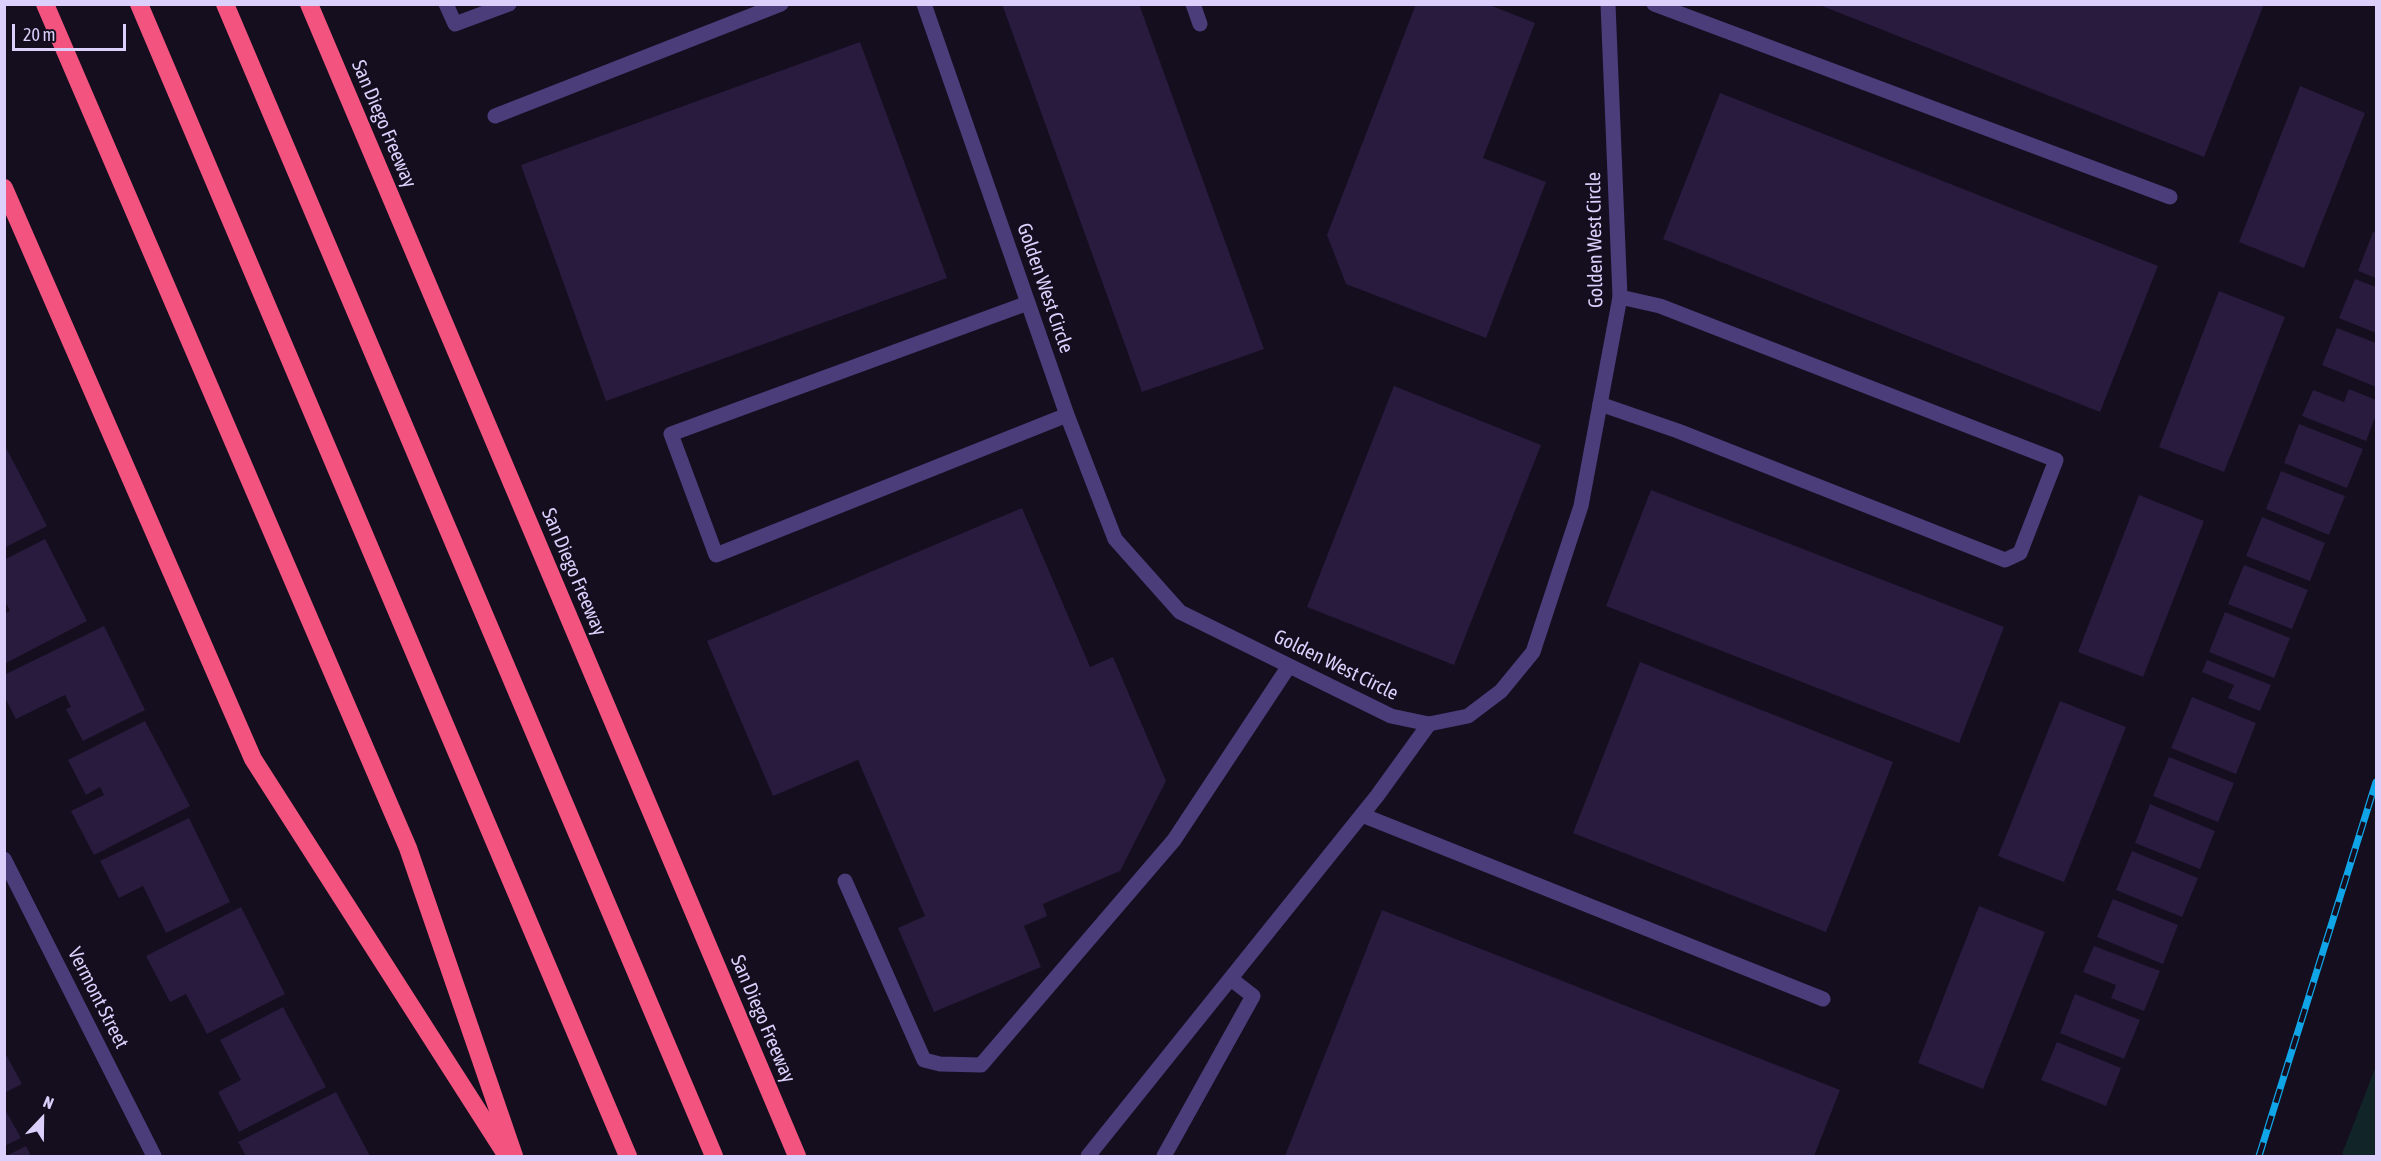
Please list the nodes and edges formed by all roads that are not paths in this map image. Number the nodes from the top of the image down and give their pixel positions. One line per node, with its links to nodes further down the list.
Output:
1 (45, 4): 29 (highway)
2 (139, 4): 30 (highway)
3 (225, 4): 31 (highway)
4 (309, 4): 32 (highway, San Diego Freeway)
5 (446, 4): 6 (street)
6 (509, 4)
7 (781, 4): 13 (street)
8 (924, 4): 17 (street, Golden West Circle)
9 (1193, 4): 12 (street)
10 (1608, 4): 16 (street, Golden West Circle)
11 (1654, 4): 15 (street)
12 (1200, 24)
13 (495, 116)
14 (4, 188): 28 (highway)
15 (2170, 197)
16 (1620, 297): 18 (street, Golden West Circle); 18 (street)
17 (1028, 303): 19 (street, Golden West Circle); 19 (street)
18 (1600, 404): 21 (street, Golden West Circle)
19 (1067, 415): 20 (street, Golden West Circle)
20 (1289, 666): 21 (street, Golden West Circle); 24 (street)
21 (1429, 724): 22 (street)
22 (1362, 815): 25 (street); 26 (street)
23 (4, 858): 27 (street, Vermont Street)
24 (845, 881)
25 (1231, 979): 33 (street); 34 (street)
26 (1824, 999)
27 (154, 1156)
28 (507, 1156)
29 (514, 1156)
30 (628, 1156)
31 (714, 1156)
32 (797, 1156)
33 (1088, 1156)
34 (1164, 1156)

